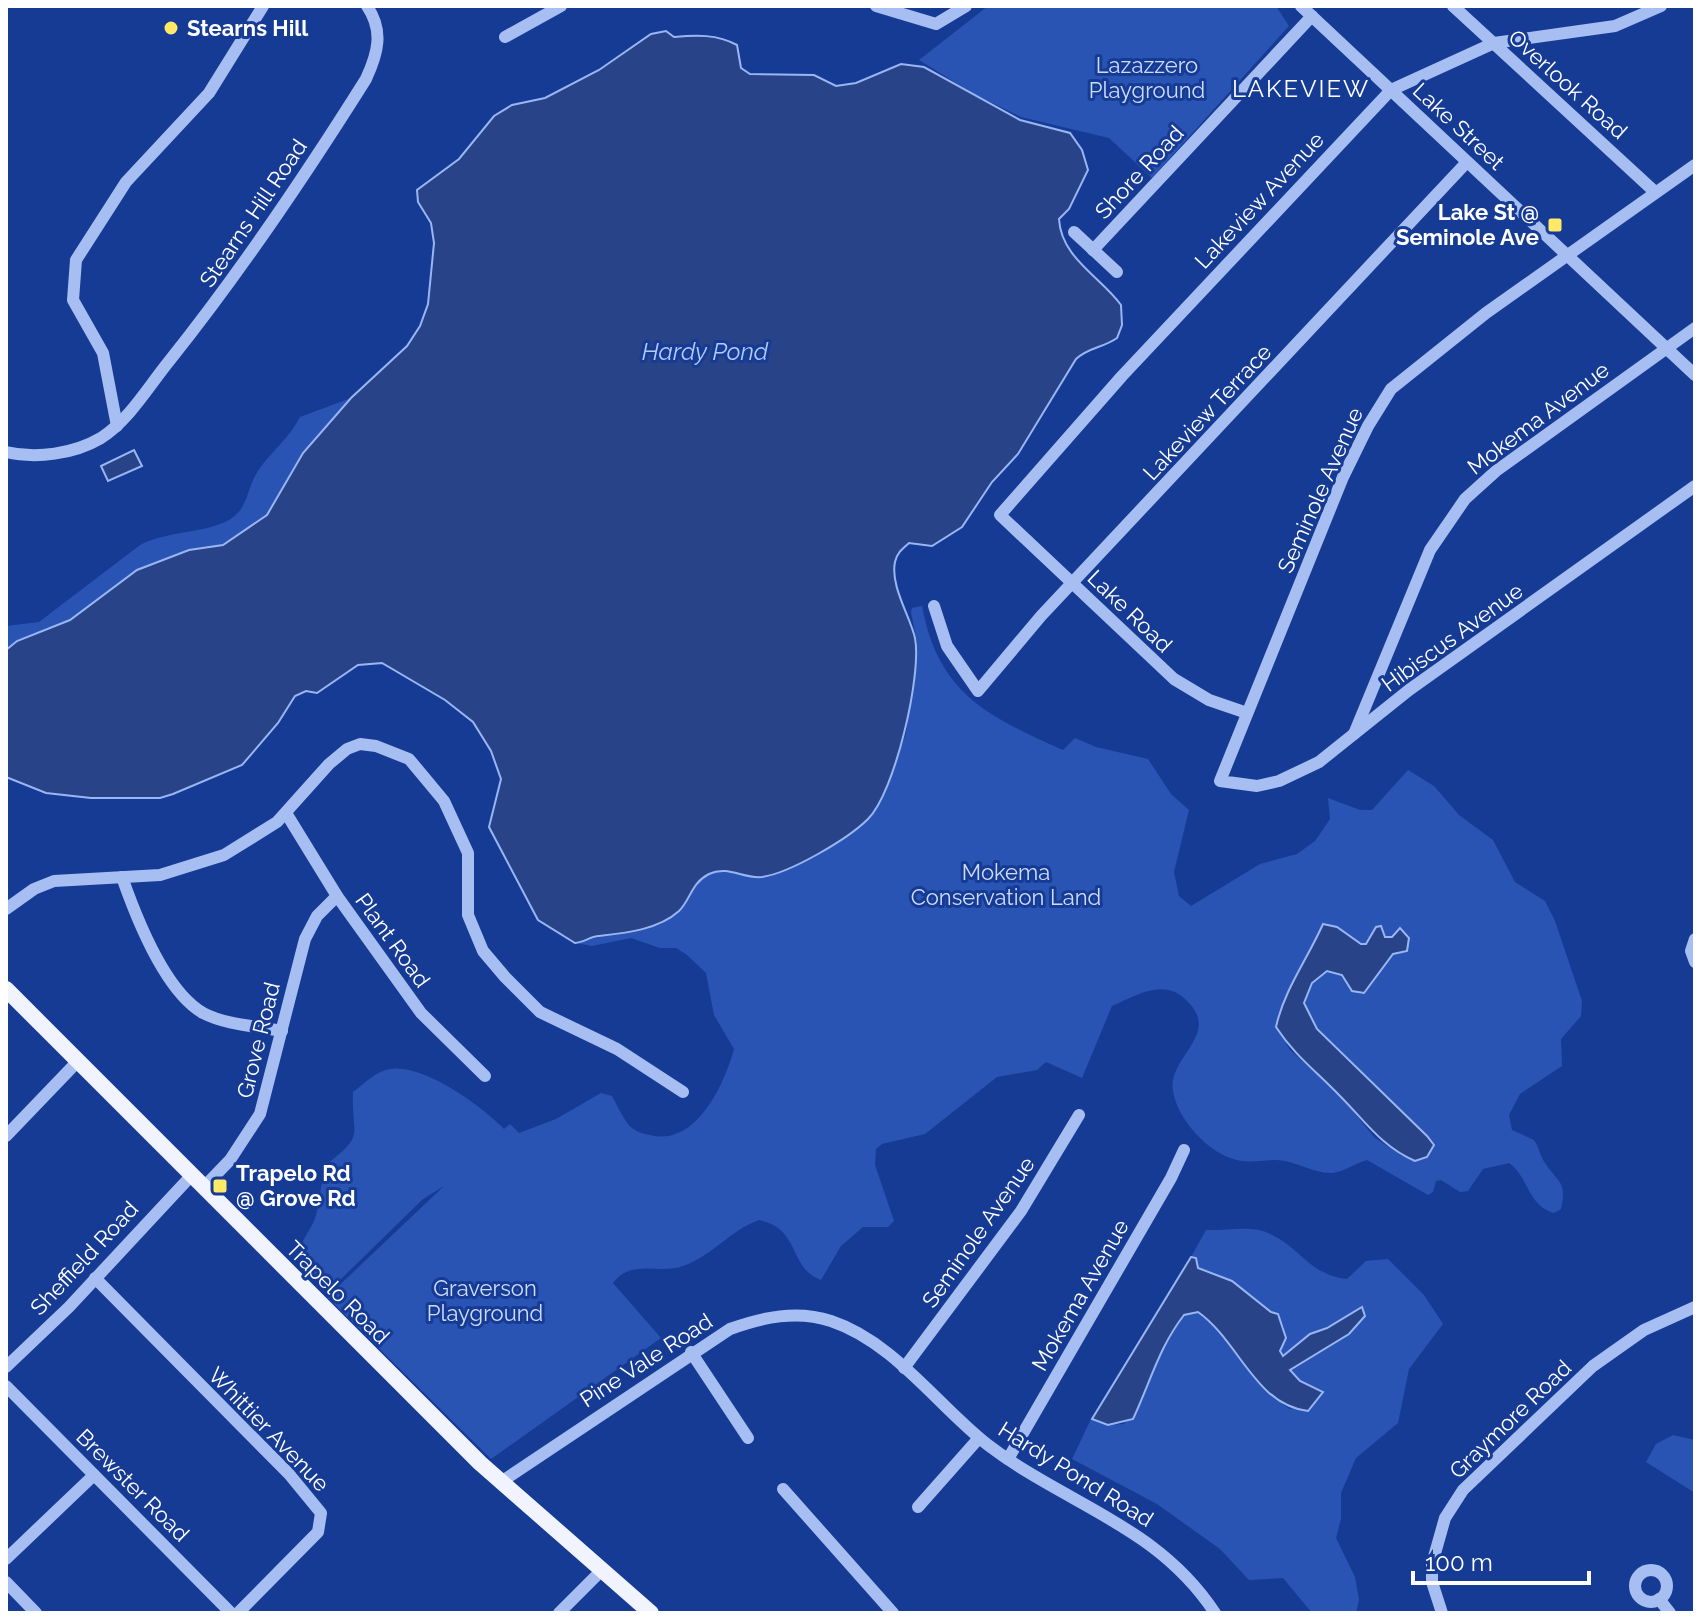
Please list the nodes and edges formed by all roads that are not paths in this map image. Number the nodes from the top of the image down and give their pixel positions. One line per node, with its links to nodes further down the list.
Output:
1 (263, 6): 25 (street)
2 (367, 6): 25 (street, Stearns Hill Road)
3 (532, 6): 11 (street)
4 (561, 6): 11 (street)
5 (876, 6): 6 (street)
6 (966, 6)
7 (1301, 6): 10 (street, Lake Street)
8 (1453, 6): 13 (street, Overlook Road)
9 (1661, 6): 13 (street, Lakeview Avenue)
10 (1312, 16): 14 (street, Lake Street); 19 (street, Shore Road)
11 (540, 18): 12 (street)
12 (505, 37)
13 (1494, 43): 14 (street, Lakeview Avenue); 17 (street, Overlook Road)
14 (1391, 90): 15 (street, Lake Street); 28 (street, Lakeview Avenue)
15 (1467, 162): 20 (street, Lake Street); 29 (street, Lakeview Terrace)
16 (1695, 165): 17 (street, Seminole Avenue)
17 (1655, 192): 20 (street, Seminole Avenue)
18 (1074, 232): 19 (street, Shore Road)
19 (1093, 250): 21 (street, Shore Road)
20 (1567, 254): 23 (street, Lake Street); 31 (street, Seminole Avenue)
21 (1117, 272)
22 (1695, 328): 23 (street, Mokema Avenue)
23 (1667, 348): 24 (street, Lake Street); 32 (street, Mokema Avenue)
24 (1695, 375)
25 (117, 426): 26 (street, Stearns Hill Road)
26 (6, 452)
27 (1695, 486): 32 (street, Hibiscus Avenue)
28 (1000, 515): 29 (street, Lake Road)
29 (1073, 583): 30 (street, Lakeview Terrace); 31 (street, Lake Road)
30 (934, 606)
31 (1247, 713): 33 (street, Seminole Avenue)
32 (1352, 737): 33 (street, Hibiscus Avenue)
33 (1220, 781)
34 (286, 813): 35 (street); 36 (street, Plant Road); 44 (street)
35 (122, 877): 37 (street); 41 (street)
36 (337, 896): 41 (street, Grove Road); 43 (street, Plant Road)
37 (6, 909)
38 (1695, 939): 39 (street)
39 (1695, 962)
40 (6, 989): 42 (main road, Trapelo Road)
41 (282, 1031): 48 (street, Grove Road)
42 (78, 1061): 46 (street); 48 (main road, Trapelo Road)
43 (485, 1076)
44 (683, 1092)
45 (1079, 1115): 54 (street, Seminole Avenue)
46 (6, 1136)
47 (1184, 1150): 58 (street, Mokema Avenue)
48 (197, 1182): 49 (street, Sheffield Road); 60 (main road, Trapelo Road)
49 (95, 1278): 53 (street, Sheffield Road); 70 (street, Whittier Avenue)
50 (1695, 1307): 74 (street, Graymore Road)
51 (830, 1321): 52 (street, Pine Vale Road); 54 (street, Hardy Pond Road)
52 (691, 1352): 56 (street); 60 (street, Pine Vale Road)
53 (6, 1367)
54 (904, 1368): 57 (street, Hardy Pond Road)
55 (6, 1386): 59 (street, Brewster Road)
56 (748, 1438)
57 (979, 1438): 58 (street, Hardy Pond Road); 62 (street)
58 (1008, 1459): 73 (street, Hardy Pond Road)
59 (94, 1475): 63 (street); 69 (street, Brewster Road)
60 (501, 1482): 64 (main road, Trapelo Road)
61 (783, 1489): 67 (street)
62 (918, 1507)
63 (6, 1559)
64 (601, 1571): 71 (street); 72 (main road, Trapelo Road)
65 (6, 1582): 68 (street)
66 (1659, 1599): 75 (street)
67 (886, 1611)
68 (36, 1613)
69 (231, 1613)
70 (238, 1613)
71 (559, 1613)
72 (651, 1613)
73 (1215, 1613)
74 (1442, 1613)
75 (1670, 1613)

